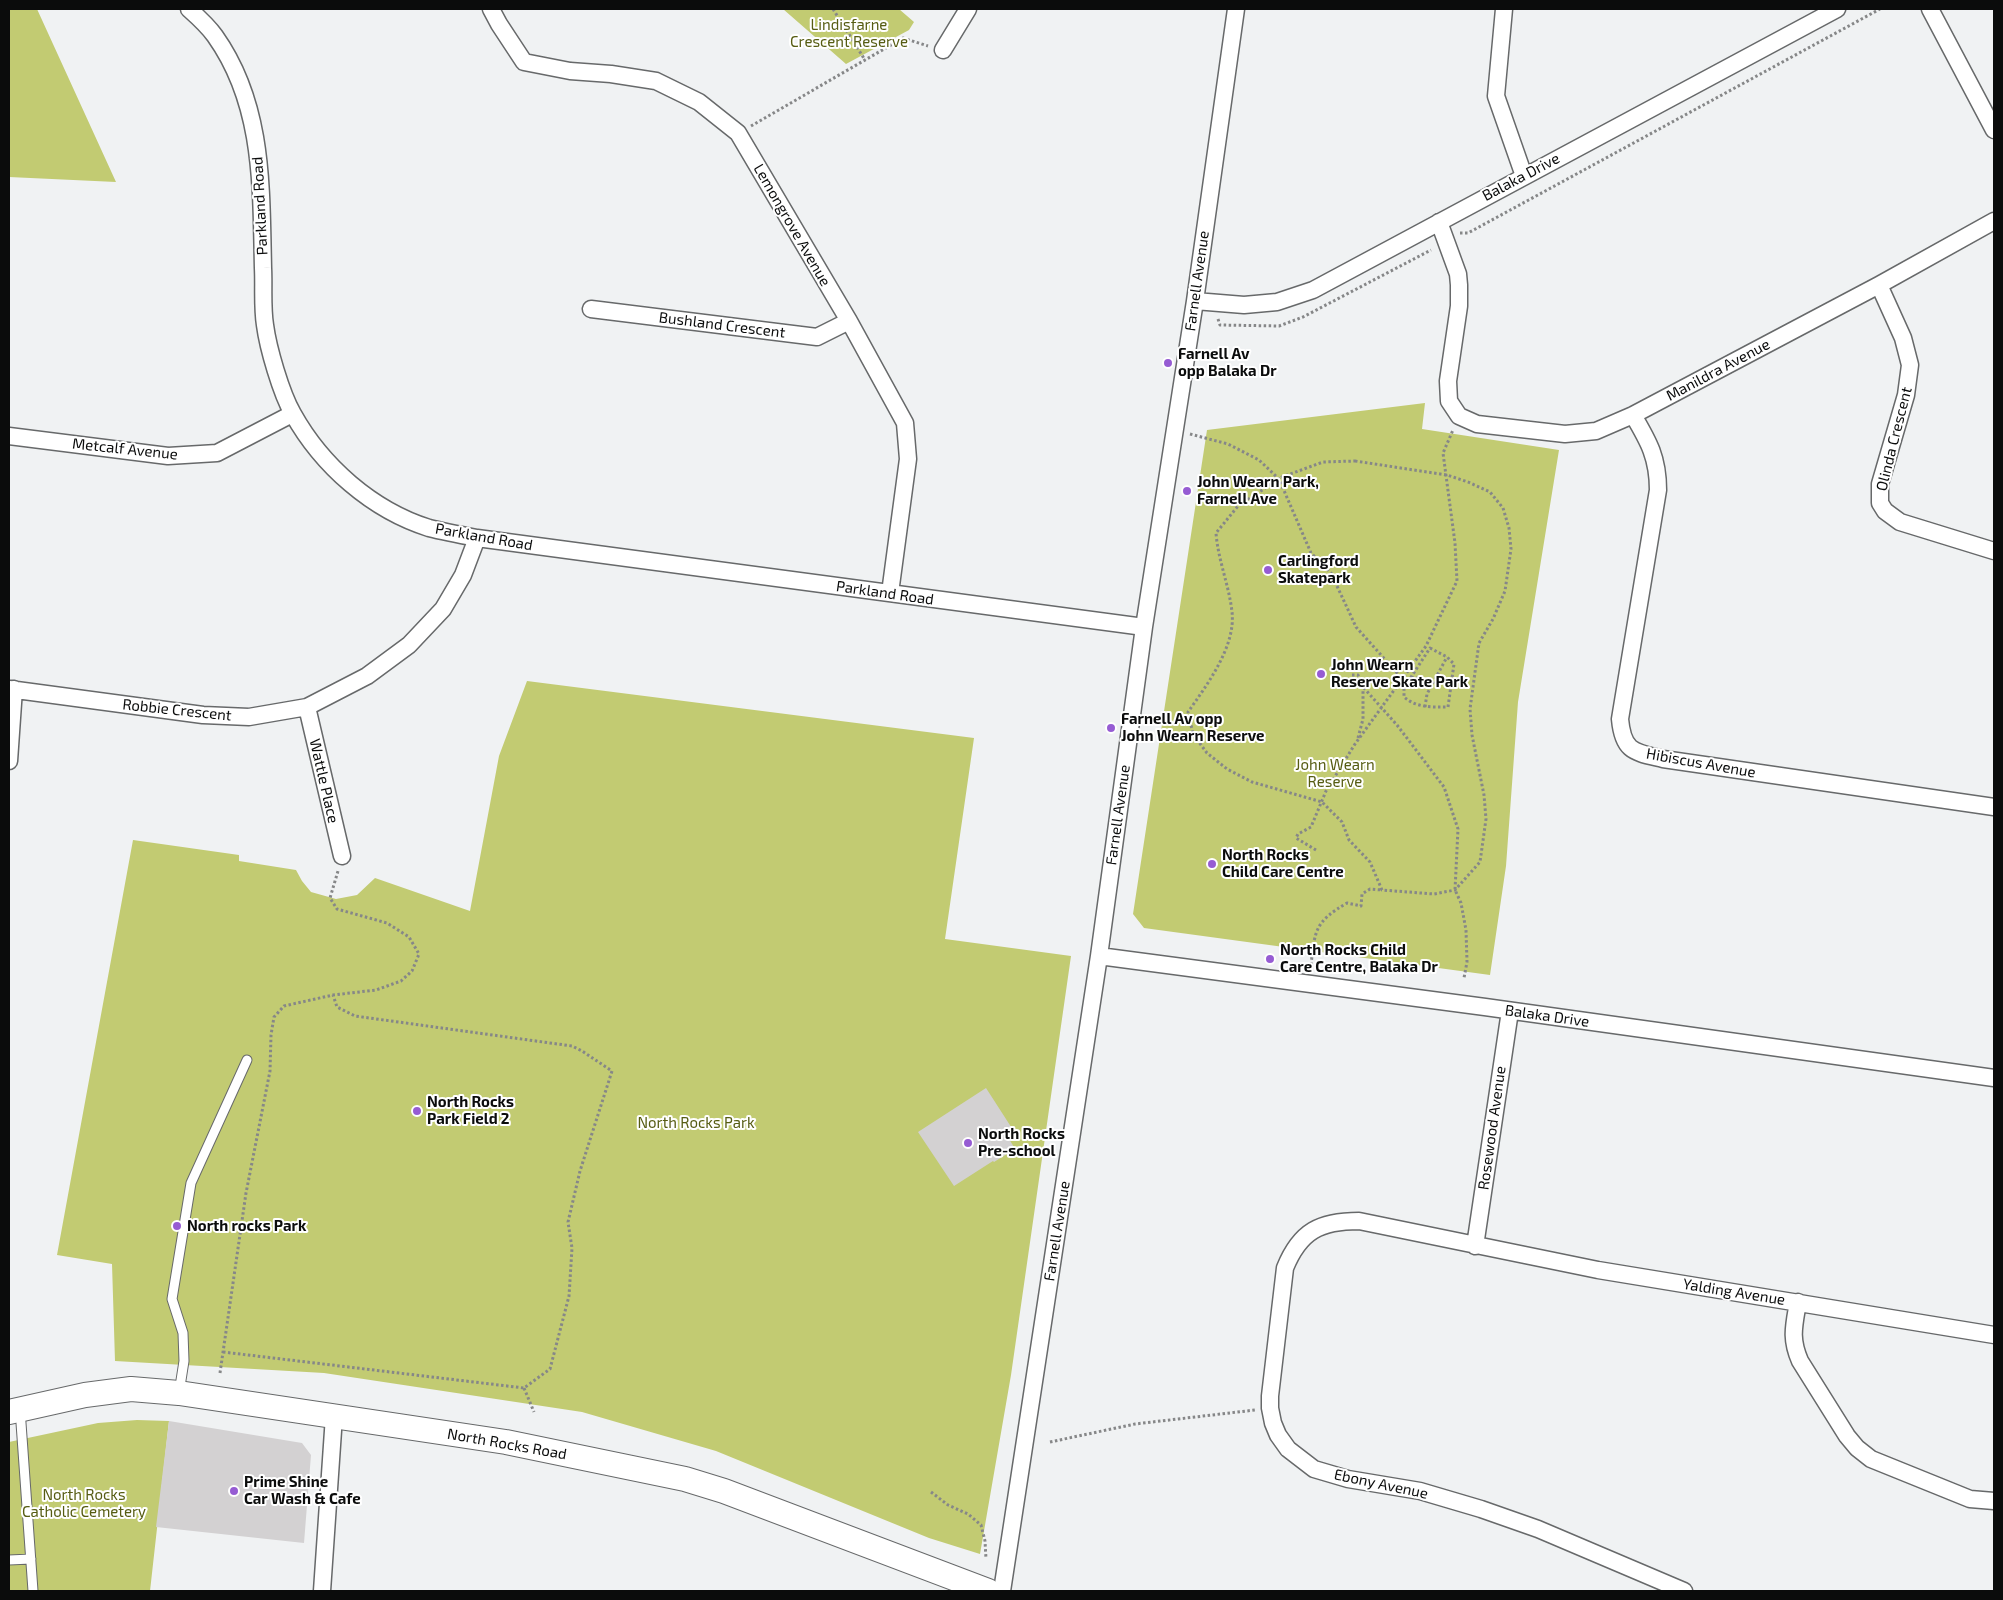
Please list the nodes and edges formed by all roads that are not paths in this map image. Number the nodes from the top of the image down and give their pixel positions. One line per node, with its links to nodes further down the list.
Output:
1 (189, 9): 17 (street, Parkland Road)
2 (491, 9): 16 (street, Lemongrove Avenue)
3 (968, 9): 8 (street)
4 (1236, 9): 14 (street, Farnell Avenue)
5 (1504, 9): 10 (street)
6 (1837, 9): 10 (street, Balaka Drive)
7 (1930, 9): 9 (street)
8 (943, 50)
9 (1994, 130)
10 (1524, 176): 12 (street, Balaka Drive)
11 (1994, 221): 13 (street, Manildra Avenue)
12 (1439, 222): 14 (street, Balaka Drive); 18 (street, Manildra Avenue)
13 (1879, 285): 18 (street, Manildra Avenue); 21 (street, Olinda Crescent)
14 (1195, 301): 23 (street, Farnell Avenue)
15 (591, 309): 16 (street, Bushland Crescent)
16 (849, 321): 22 (street, Lemongrove Avenue)
17 (292, 414): 19 (street, Metcalf Avenue); 20 (street, Parkland Road)
18 (1633, 415): 27 (street, Hibiscus Avenue)
19 (9, 436)
20 (477, 538): 22 (street, Parkland Road); 25 (street, Robbie Crescent)
21 (1994, 550)
22 (890, 593): 23 (street, Parkland Road)
23 (1144, 627): 29 (street, Farnell Avenue)
24 (11, 689): 25 (street, Robbie Crescent); 26 (street)
25 (307, 707): 28 (street, Wattle Place)
26 (9, 761)
27 (1994, 807)
28 (342, 856)
29 (1098, 956): 30 (street, Balaka Drive); 45 (street, Farnell Avenue)
30 (1510, 1011): 32 (street, Balaka Drive); 33 (street, Rosewood Avenue)
31 (247, 1060): 36 (lane)
32 (1994, 1078)
33 (1475, 1246): 34 (street, Yalding Avenue); 46 (street, Ebony Avenue)
34 (1798, 1302): 35 (street, Yalding Avenue); 39 (street)
35 (1994, 1335)
36 (179, 1394): 37 (main road, North Rocks Road); 38 (main road, North Rocks Road)
37 (15, 1410): 40 (lane)
38 (334, 1416): 43 (street); 44 (main road, North Rocks Road)
39 (1994, 1501)
40 (31, 1559): 41 (lane); 42 (lane)
41 (9, 1560)
42 (33, 1591)
43 (322, 1591)
44 (988, 1591)
45 (1002, 1591)
46 (1684, 1591)

